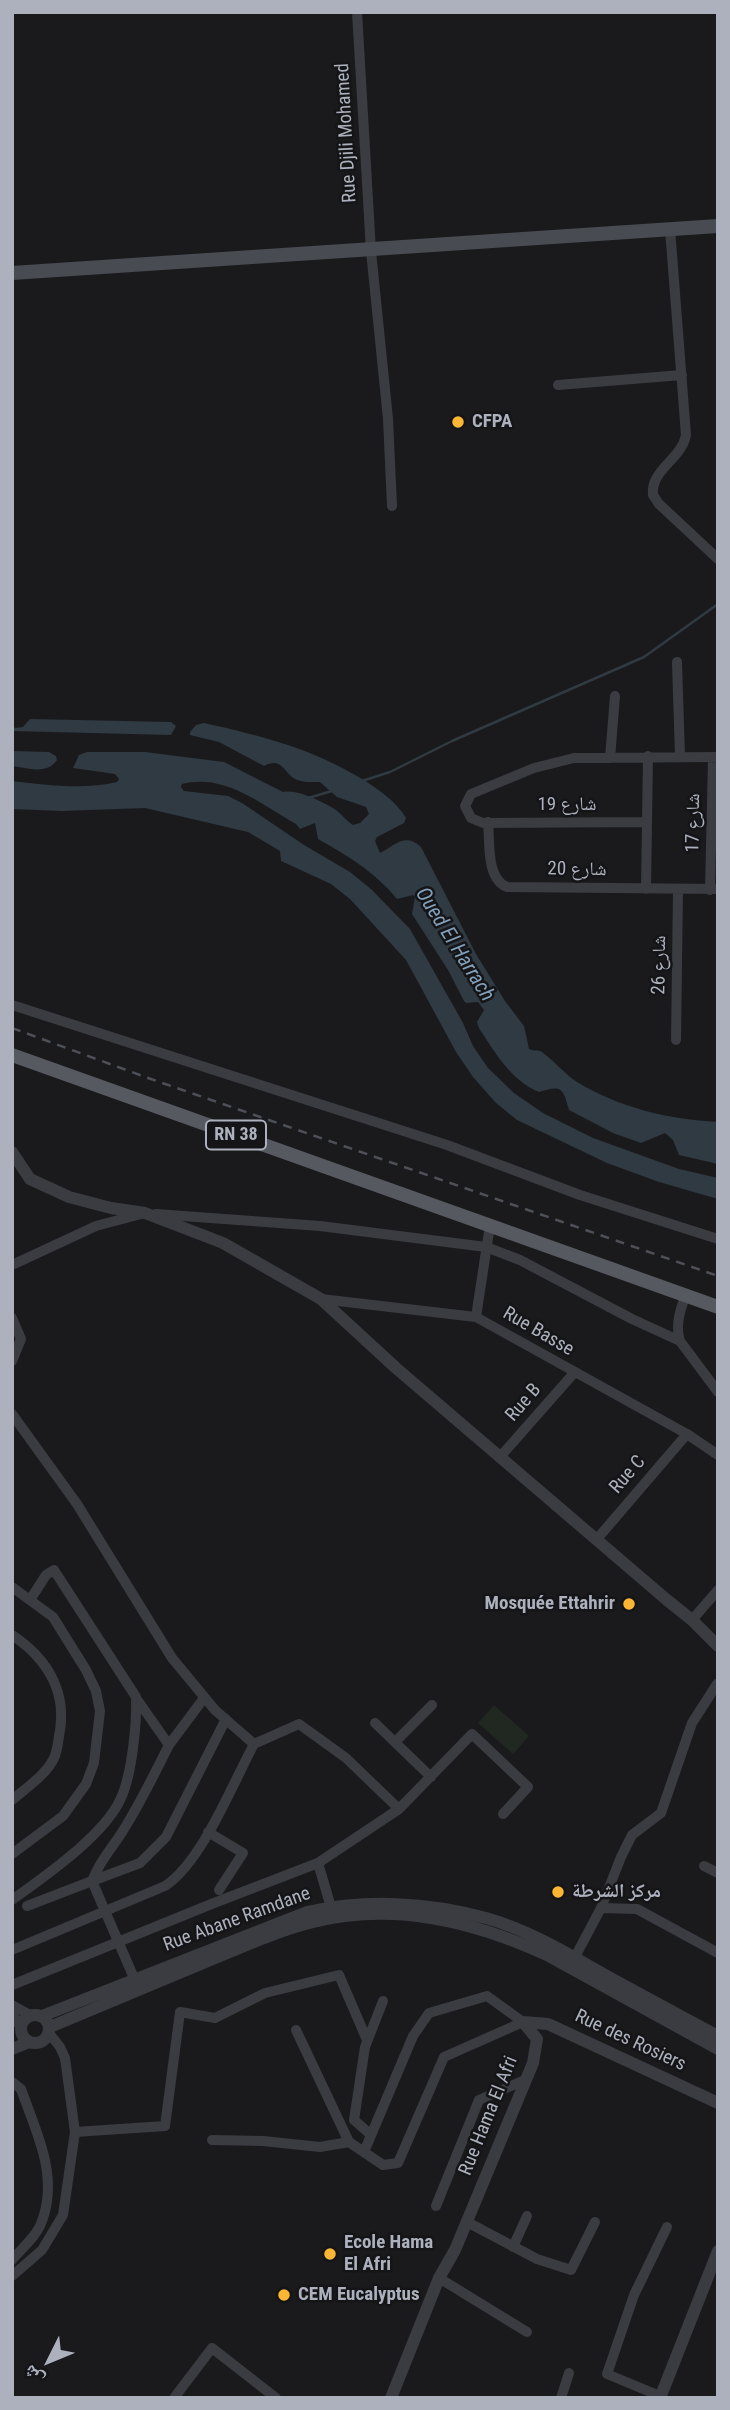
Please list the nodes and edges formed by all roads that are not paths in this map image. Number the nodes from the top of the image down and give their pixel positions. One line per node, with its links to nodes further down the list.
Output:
1 (357, 12): 4 (street, Rue Djili Mohamed)
2 (718, 226): 3 (main road)
3 (670, 229): 4 (main road); 6 (street)
4 (371, 251): 5 (main road); 8 (street, Rue Djili Mohamed)
5 (12, 273)
6 (682, 375): 7 (street); 9 (street)
7 (558, 385)
8 (392, 506)
9 (718, 559)
10 (677, 662): 13 (street)
11 (615, 696): 14 (street)
12 (648, 756): 13 (street); 14 (street); 17 (street)
13 (680, 757): 15 (street)
14 (610, 758): 16 (street)
15 (715, 758): 19 (street, شارع 17)
16 (488, 822): 17 (street, شارع 19); 18 (street, شارع 20)
17 (647, 822): 18 (street)
18 (646, 889): 20 (street, شارع 20)
19 (714, 889): 20 (street, شارع 20)
20 (678, 890): 22 (street, شارع 26)
21 (12, 1004): 27 (street)
22 (676, 1040)
23 (12, 1055): 26 (main road, RN 38)
24 (12, 1152): 25 (street)
25 (145, 1213): 28 (street); 29 (street); 31 (street)
26 (490, 1225): 28 (street); 30 (main road, RN 38)
27 (718, 1239)
28 (486, 1247): 33 (street); 35 (street)
29 (12, 1265)
30 (686, 1295): 32 (main road, RN 38); 35 (street)
31 (321, 1298): 33 (street, Rue Basse); 42 (street)
32 (718, 1307)
33 (477, 1317): 37 (street, Rue Basse)
34 (12, 1318): 36 (street)
35 (680, 1341): 38 (street)
36 (12, 1361)
37 (574, 1373): 40 (street, Rue Basse); 42 (street, Rue B)
38 (718, 1392)
39 (12, 1414): 52 (street)
40 (687, 1434): 41 (street, Rue Basse); 43 (street, Rue C)
41 (718, 1455)
42 (500, 1457): 43 (street)
43 (597, 1539): 47 (street)
44 (12, 1587): 46 (street)
45 (718, 1590): 47 (street)
46 (30, 1600): 51 (street); 64 (street)
47 (692, 1620): 49 (street)
48 (12, 1635): 60 (street)
49 (718, 1646)
50 (717, 1684): 72 (street)
51 (136, 1697): 58 (street); 70 (street)
52 (204, 1698): 54 (street); 58 (street)
53 (432, 1705): 56 (street)
54 (226, 1719): 57 (street); 68 (street)
55 (375, 1723): 56 (street)
56 (395, 1742): 59 (street)
57 (254, 1744): 61 (street); 63 (street)
58 (169, 1745): 68 (street)
59 (431, 1777): 61 (street); 62 (street)
60 (12, 1800)
61 (399, 1809): 65 (street)
62 (503, 1814)
63 (208, 1832): 69 (street); 73 (street)
64 (12, 1854)
65 (318, 1863): 74 (street); 75 (street)
66 (704, 1866): 67 (street)
67 (718, 1873)
68 (92, 1881): 71 (street); 73 (street)
69 (219, 1890)
70 (12, 1900)
71 (27, 1906)
72 (601, 1909): 77 (street); 78 (street)
73 (106, 1911): 75 (street); 76 (street)
74 (332, 1912): 78 (street, Rue Abane Ramdane); 79 (street, Rue Abane Ramdane); 86 (street); 93 (street)
75 (118, 1943): 79 (street); 80 (street)
76 (12, 1950)
77 (718, 1953)
78 (575, 1957): 89 (street, Rue Abane Ramdane)
79 (134, 1978): 84 (street, Rue Abane Ramdane)
80 (12, 1985)
81 (383, 2001): 90 (street)
82 (12, 2005): 84 (street)
83 (12, 2013): 88 (street)
84 (36, 2015): 86 (street); 88 (street)
85 (523, 2021): 94 (street, Rue Hama El Afri); 96 (street, Rue des Rosiers); 98 (street); 101 (street, Rue Hama El Afri)
86 (49, 2030): 91 (street); 97 (street)
87 (296, 2030): 100 (street)
88 (18, 2031): 91 (street)
89 (718, 2036)
90 (367, 2040): 97 (street); 98 (street)
91 (29, 2042): 92 (street)
92 (12, 2049)
93 (718, 2049)
94 (527, 2079): 102 (street); 104 (street, Rue Hama El Afri)
95 (12, 2082): 109 (street)
96 (718, 2103)
97 (75, 2132): 110 (street)
98 (370, 2134): 101 (street)
99 (212, 2140): 100 (street)
100 (349, 2142): 101 (street, Rue Hama El Afri)
101 (364, 2152)
102 (436, 2206)
103 (527, 2216): 107 (street)
104 (467, 2221): 107 (street); 111 (street, Rue Hama El Afri)
105 (594, 2222): 107 (street)
106 (667, 2227): 114 (street)
107 (513, 2247)
108 (718, 2251): 114 (street)
109 (12, 2260)
110 (12, 2276)
111 (439, 2278): 112 (street); 117 (street, Rue Hama El Afri)
112 (527, 2332)
113 (569, 2373): 118 (street)
114 (660, 2397)
115 (174, 2398): 116 (street)
116 (276, 2398)
117 (391, 2398)
118 (561, 2398)

